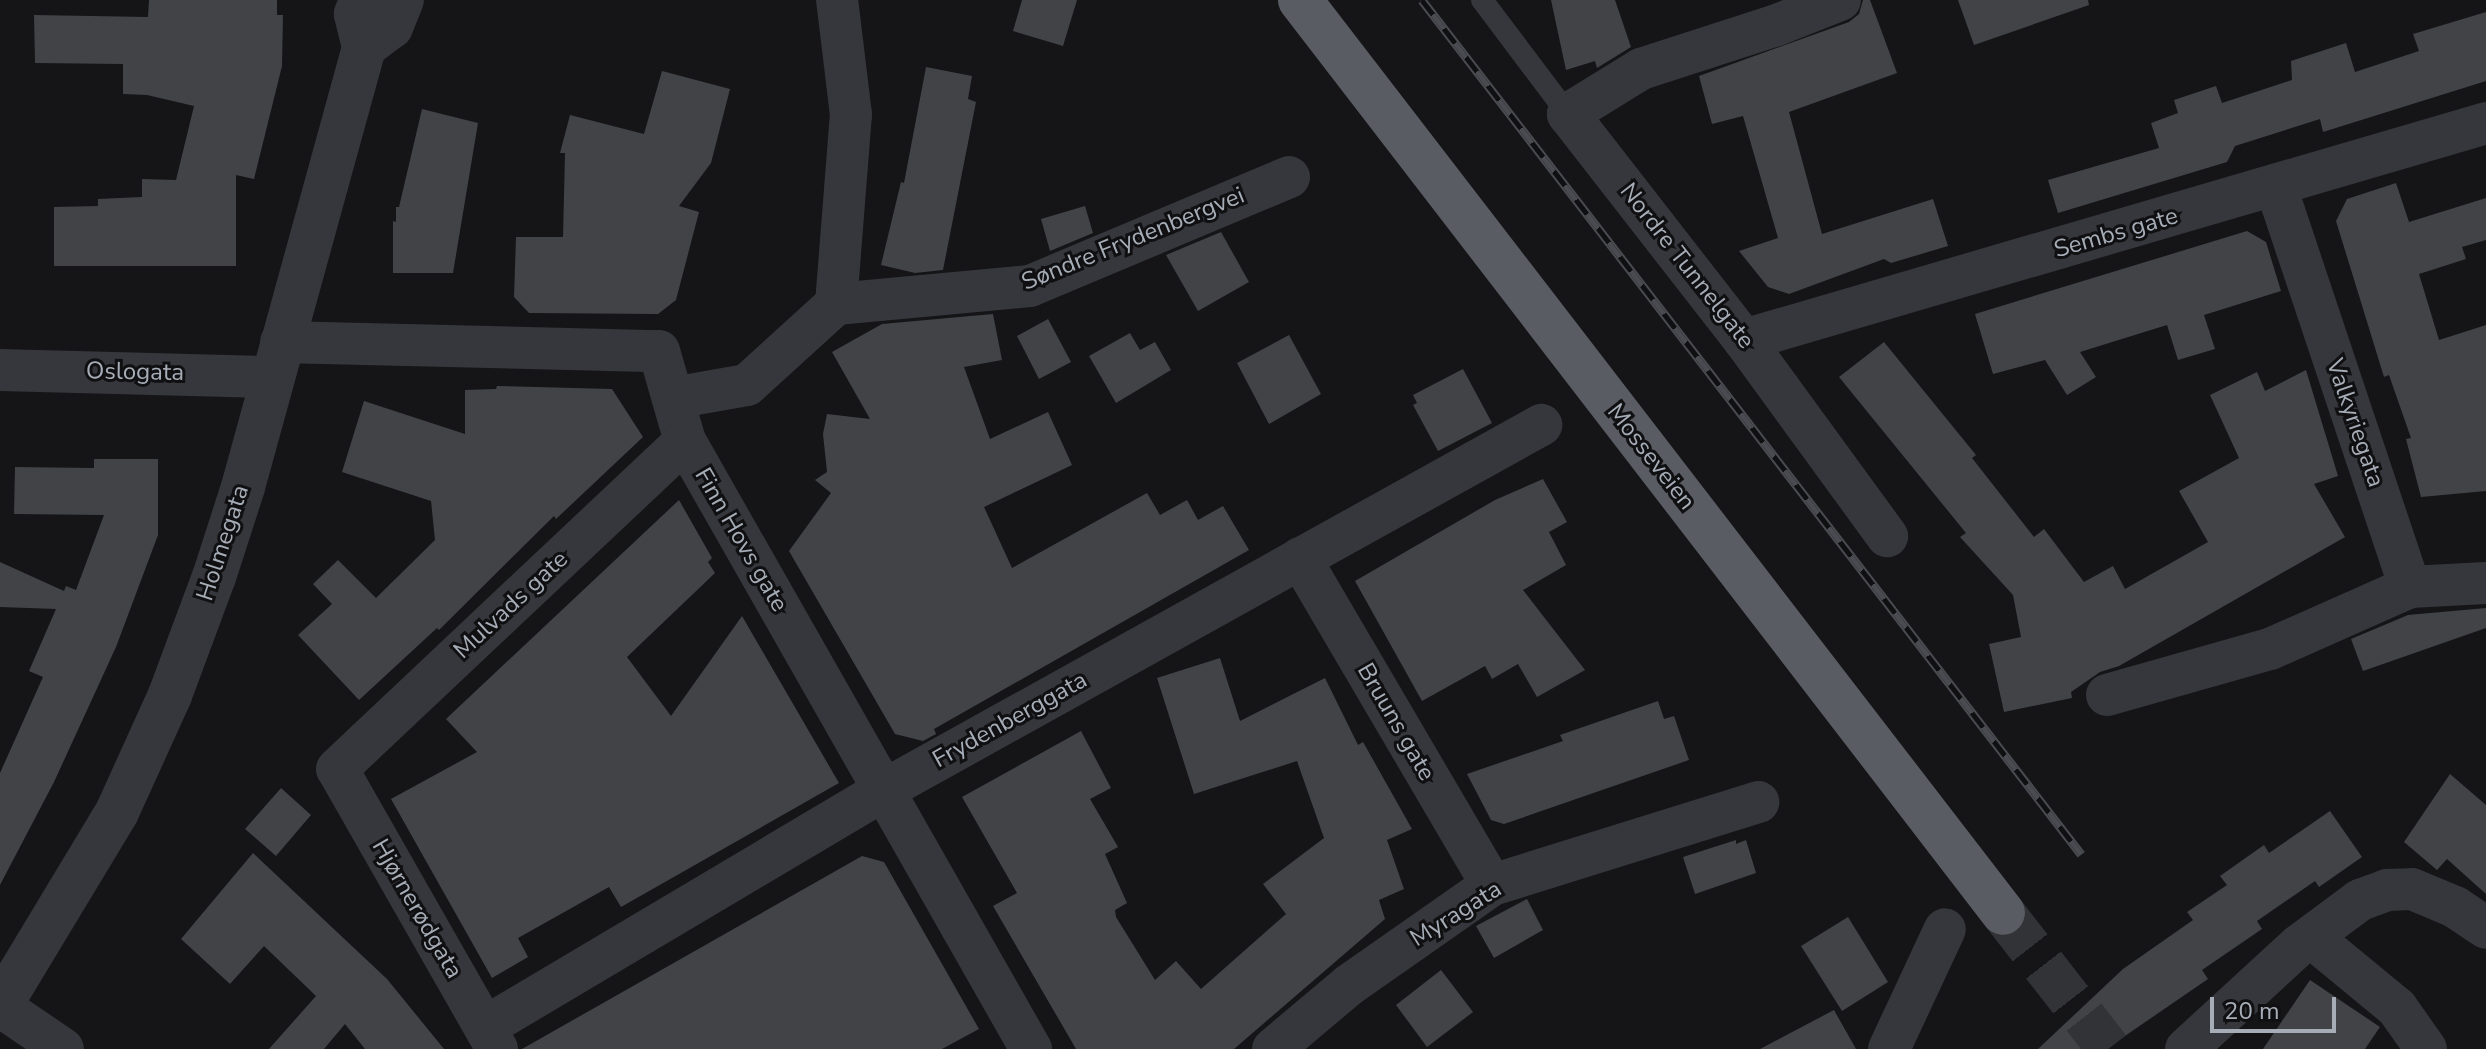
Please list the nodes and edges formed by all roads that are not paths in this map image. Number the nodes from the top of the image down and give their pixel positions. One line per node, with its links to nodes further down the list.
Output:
1 (361, 0): 7 (street, Holmegata)
2 (402, 0): 7 (street)
3 (837, 0): 12 (street)
4 (1300, 0): 28 (highway, Mosseveien)
5 (1482, 0): 8 (lane, Nordre Tunnelgate)
6 (1840, 0): 8 (street)
7 (364, 47): 14 (street, Holmegata)
8 (1568, 114): 13 (street, Nordre Tunnelgate)
9 (2486, 123): 11 (street, Sembs gate)
10 (1289, 177): 12 (street, Søndre Frydenbergvei)
11 (2276, 187): 13 (street, Sembs gate); 22 (street, Valkyriegata)
12 (836, 304): 16 (street)
13 (1744, 340): 19 (street, Nordre Tunnelgate)
14 (276, 360): 15 (street, Oslogata); 16 (street, Finn Hovs gate); 32 (street, Holmegata)
15 (0, 370)
16 (673, 398): 18 (street, Finn Hovs gate)
17 (1541, 425): 20 (street, Frydenberggata)
18 (685, 441): 24 (street, Mulvads gate); 25 (street, Finn Hovs gate)
19 (1887, 536)
20 (1300, 558): 25 (street, Frydenberggata); 27 (street, Bruuns gate)
21 (2486, 583): 22 (street)
22 (2410, 587): 23 (street)
23 (2107, 695)
24 (337, 769): 33 (street, Hjørnerødgata)
25 (884, 790): 33 (street, Frydenberggata); 35 (street, Finn Hovs gate)
26 (1758, 802): 27 (street, Myragata)
27 (1492, 885): 36 (street, Myragata)
28 (2003, 913)
29 (2486, 928): 31 (street)
30 (1945, 929): 37 (street)
31 (2311, 937): 38 (street); 39 (street)
32 (0, 1006): 34 (street)
33 (491, 1038)
34 (63, 1049)
35 (1031, 1049)
36 (1273, 1049)
37 (1889, 1049)
38 (2186, 1049)
39 (2426, 1049)

